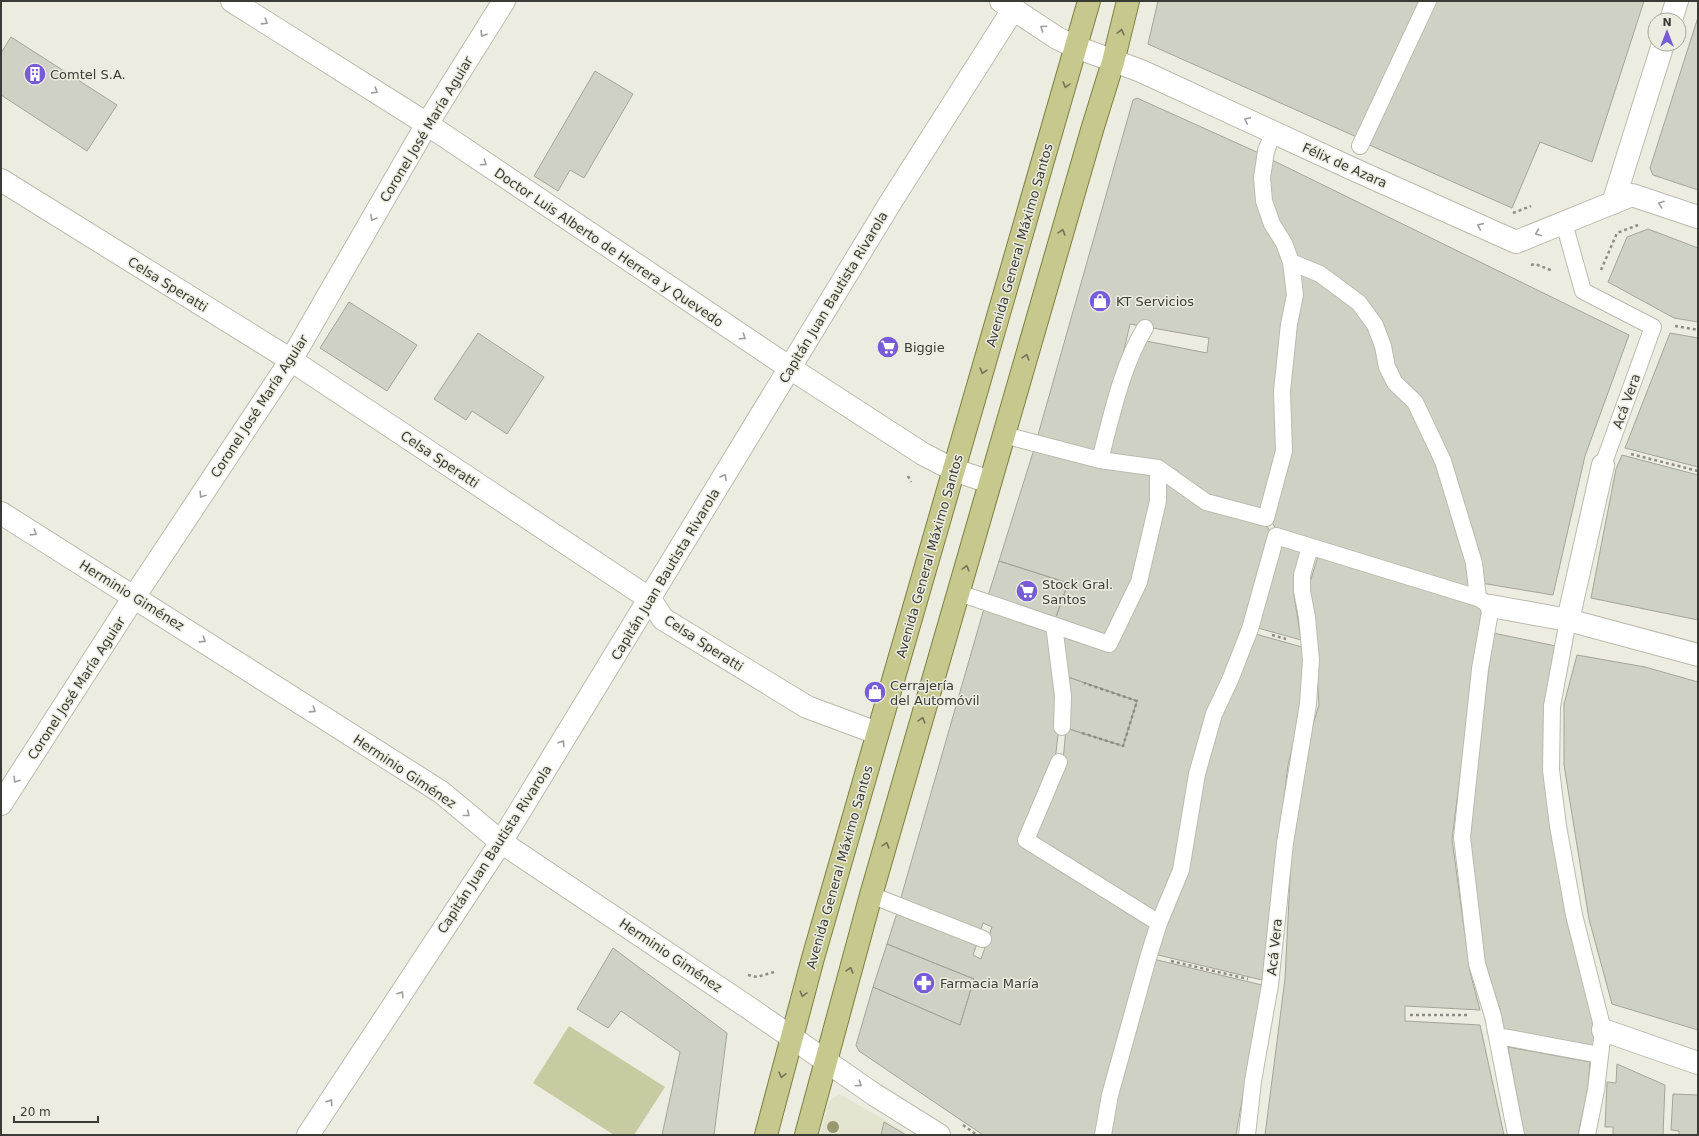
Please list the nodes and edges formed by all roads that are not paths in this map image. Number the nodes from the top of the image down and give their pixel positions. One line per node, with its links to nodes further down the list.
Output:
1 (232, 1): 12 (street, Doctor Luis Alberto de Herrera y Quevedo, one-way to 12)
2 (504, 1): 12 (street, Coronel José María Aguiar, one-way to 12)
3 (1089, 1): 9 (main road, Avenida General Máximo Santos)
4 (1128, 1): 11 (main road, one-way to 4)
5 (1428, 1): 14 (lane)
6 (1677, 1): 8 (street)
7 (1008, 5): 9 (street, Félix de Azara, one-way to 7); 22 (street, Capitán Juan Bautista Rivarola)
8 (1674, 12)
9 (1076, 47): 11 (street, Félix de Azara); 27 (main road, Avenida General Máximo Santos, one-way to 27)
10 (1660, 52): 16 (street)
11 (1113, 62): 13 (street, Félix de Azara, one-way to 11); 23 (main road, one-way to 11)
12 (427, 124): 21 (street, Coronel José María Aguiar, one-way to 21); 22 (street, Doctor Luis Alberto de Herrera y Quevedo, one-way to 22)
13 (1273, 133): 18 (street, Félix de Azara, one-way to 13); 19 (lane)
14 (1360, 146)
15 (1, 180): 21 (street, Celsa Speratti)
16 (1613, 203): 17 (street, Félix de Azara, one-way to 16); 18 (street, Félix de Azara)
17 (1698, 217)
18 (1564, 223): 24 (lane, Acá Vera)
19 (1291, 262): 26 (lane); 34 (lane)
20 (1145, 328): 25 (lane)
21 (291, 360): 32 (street, Coronel José María Aguiar, one-way to 32); 33 (street, Celsa Speratti)
22 (790, 368): 27 (street, Doctor Luis Alberto de Herrera y Quevedo); 33 (street, Capitán Juan Bautista Rivarola, one-way to 22)
23 (1004, 435): 25 (lane); 28 (main road)
24 (1606, 456): 35 (street, Acá Vera)
25 (1100, 460): 26 (lane)
26 (1158, 468): 36 (lane)
27 (954, 470): 28 (street, Doctor Luis Alberto de Herrera y Quevedo); 39 (main road, Avenida General Máximo Santos)
28 (990, 482): 31 (main road, one-way to 28)
29 (1, 513): 32 (street, Herminio Giménez, one-way to 32)
30 (1310, 547): 34 (lane); 44 (lane); 57 (lane, Acá Vera)
31 (959, 593): 36 (lane); 43 (main road, one-way to 31)
32 (134, 597): 41 (street, Coronel José María Aguiar, one-way to 41); 42 (street, Herminio Giménez, one-way to 42)
33 (650, 599): 39 (street, Celsa Speratti); 42 (street, Capitán Juan Bautista Rivarola, one-way to 33)
34 (1484, 602): 35 (street); 47 (lane)
35 (1568, 620): 37 (street); 46 (lane)
36 (1054, 625): 38 (lane)
37 (1698, 655)
38 (1062, 727)
39 (877, 734): 48 (main road, Avenida General Máximo Santos, one-way to 48)
40 (1059, 762): 44 (lane)
41 (1, 804)
42 (501, 842): 48 (street, Herminio Giménez); 52 (street, Capitán Juan Bautista Rivarola, one-way to 42)
43 (871, 895): 45 (lane); 50 (main road, one-way to 43)
44 (1159, 923): 56 (lane)
45 (983, 940)
46 (1603, 1030): 49 (lane); 51 (street)
47 (1498, 1036): 49 (lane); 58 (lane)
48 (792, 1037): 50 (street, Herminio Giménez); 53 (main road, Avenida General Máximo Santos, one-way to 53)
49 (1600, 1055): 59 (lane)
50 (827, 1062): 54 (main road); 55 (street, Herminio Giménez, one-way to 55)
51 (1698, 1063)
52 (308, 1135)
53 (766, 1135)
54 (806, 1135)
55 (939, 1135)
56 (1102, 1135)
57 (1247, 1135)
58 (1516, 1135)
59 (1587, 1135)

